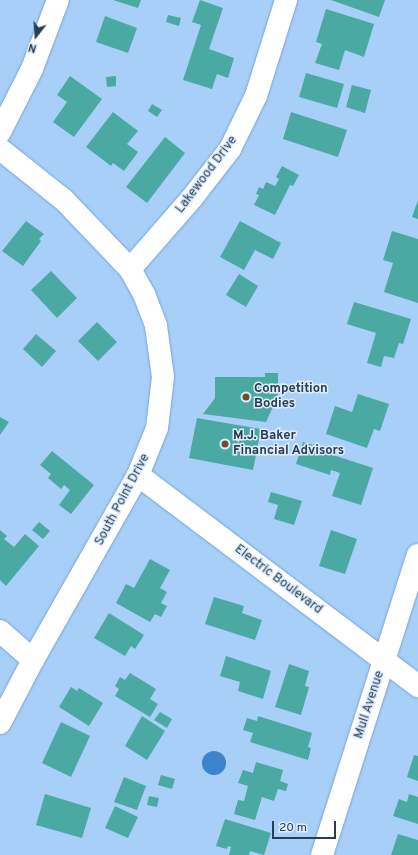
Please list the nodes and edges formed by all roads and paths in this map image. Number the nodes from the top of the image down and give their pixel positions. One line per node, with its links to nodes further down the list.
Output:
1 (58, 0): 3 (street)
2 (286, 0): 5 (street, Lakewood Drive)
3 (0, 132)
4 (0, 149): 5 (street, South Point Drive)
5 (130, 269): 6 (street, South Point Drive)
6 (138, 475): 9 (street, South Point Drive); 10 (street, Electric Boulevard)
7 (418, 555): 10 (street, Mull Avenue)
8 (0, 631): 9 (street)
9 (33, 660): 12 (street, South Point Drive)
10 (384, 660): 11 (street, Electric Boulevard); 13 (street, Mull Avenue)
11 (418, 686)
12 (0, 724)
13 (322, 855)

